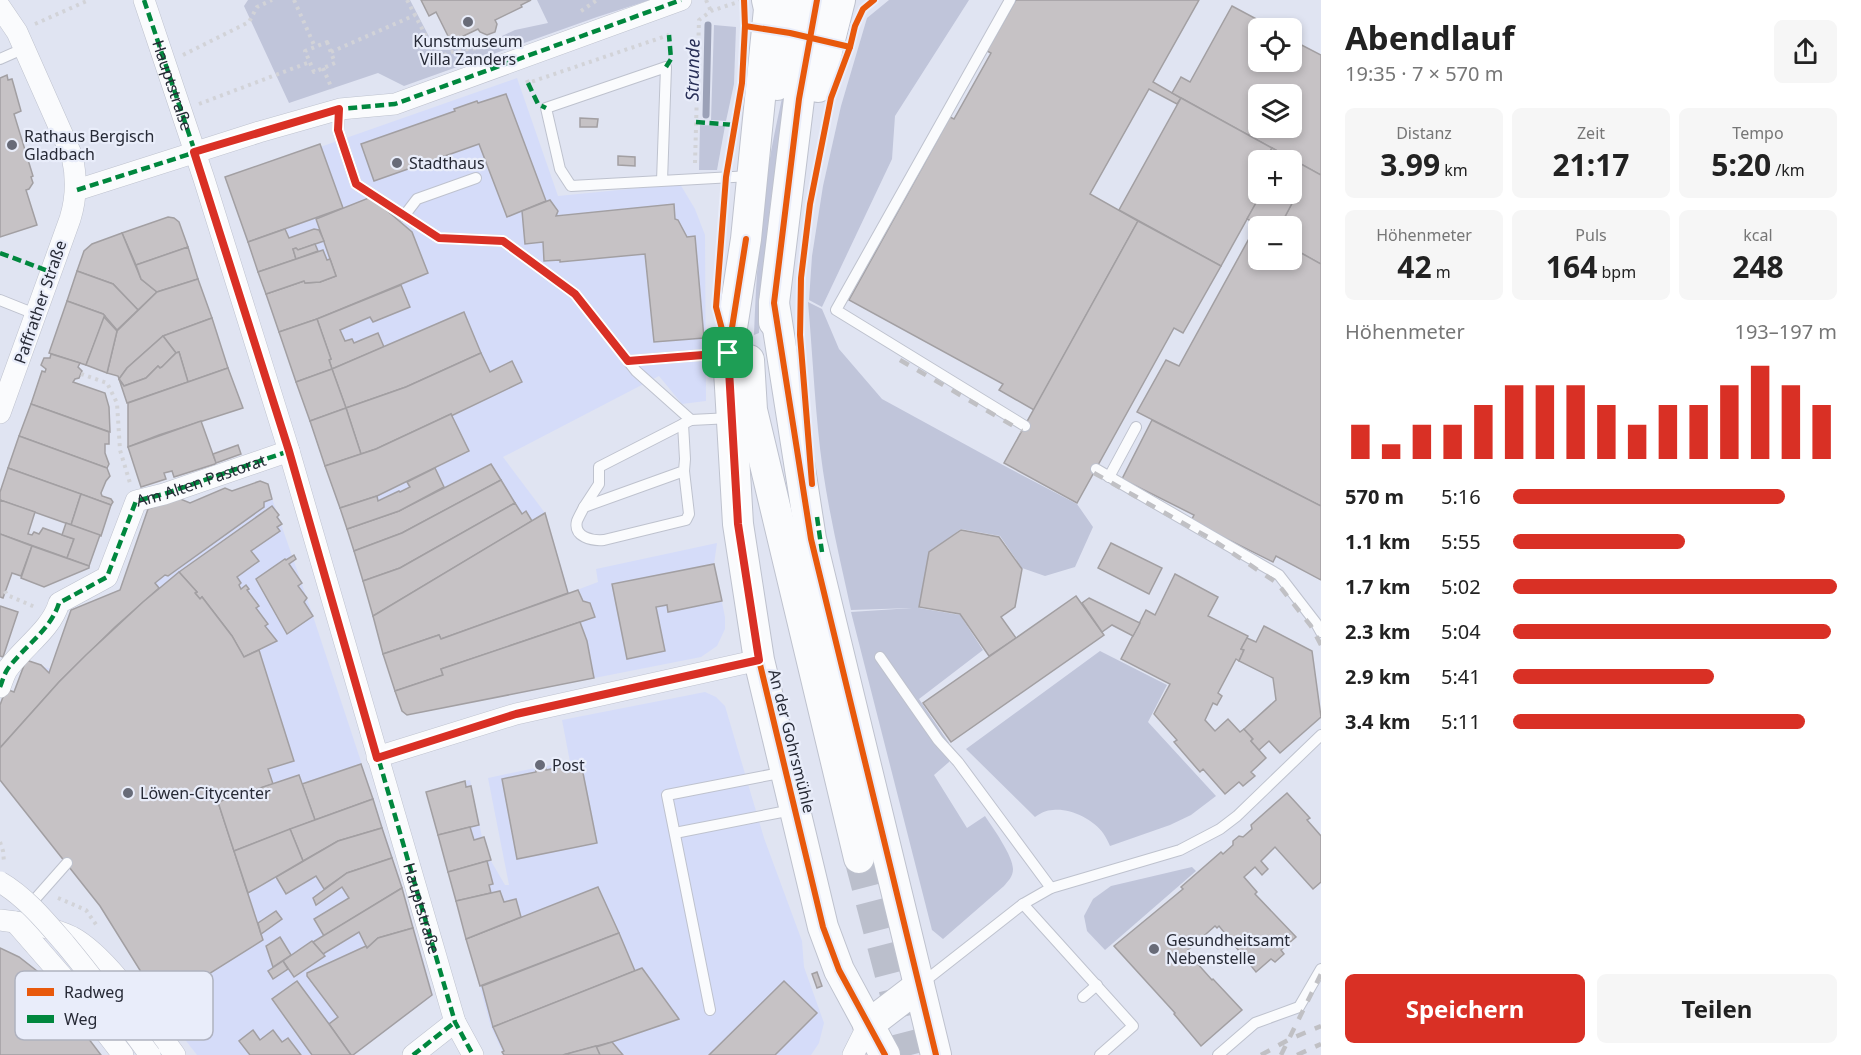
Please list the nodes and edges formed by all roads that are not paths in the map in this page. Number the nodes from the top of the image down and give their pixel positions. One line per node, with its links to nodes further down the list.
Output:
1 (144, 0): 13 (street, Hauptstraße)
2 (681, 0): 11 (street)
3 (767, 0): 14 (main road, An der Gohrsmühle)
4 (793, 0): 14 (main road, An der Gohrsmühle)
5 (817, 0): 12 (main road)
6 (840, 0): 12 (main road)
7 (1010, 0): 28 (lane)
8 (1, 8): 9 (street, Paffrather Straße)
9 (21, 40): 10 (lane); 17 (street, Paffrather Straße)
10 (0, 59)
11 (339, 109): 13 (street); 18 (lane)
12 (795, 135): 21 (main road)
13 (194, 152): 17 (street); 30 (street, Hauptstraße)
14 (752, 169): 16 (lane); 19 (main road, An der Gohrsmühle)
15 (476, 178): 18 (lane)
16 (662, 181): 16 (lane)
17 (76, 190): 22 (street, Paffrather Straße)
18 (404, 216): 24 (lane)
19 (746, 240): 23 (main road, An der Gohrsmühle); 31 (main road)
20 (0, 300): 22 (lane)
21 (774, 303): 31 (main road); 56 (main road)
22 (35, 314): 25 (street, Paffrather Straße)
23 (728, 353): 24 (lane); 26 (main road, An der Gohrsmühle)
24 (628, 361): 27 (lane)
25 (0, 411)
26 (732, 418): 27 (lane); 38 (main road, An der Gohrsmühle)
27 (687, 422): 33 (lane); 35 (lane)
28 (1025, 426)
29 (1136, 427): 34 (lane)
30 (289, 451): 39 (street, Am Alten Pastorat); 41 (street, Hauptstraße)
31 (767, 466): 45 (main road)
32 (1096, 470): 34 (lane)
33 (684, 471): 35 (lane); 35 (lane)
34 (1109, 477): 36 (lane)
35 (584, 507)
36 (1320, 623)
37 (880, 657): 48 (lane)
38 (759, 660): 41 (street); 42 (main road, An der Gohrsmühle)
39 (0, 687)
40 (1321, 735): 48 (lane)
41 (377, 758): 59 (street, Hauptstraße)
42 (786, 772): 43 (main road, An der Gohrsmühle); 44 (lane)
43 (795, 810): 44 (lane); 60 (main road, An der Gohrsmühle)
44 (675, 833): 58 (lane)
45 (859, 858)
46 (67, 863): 50 (lane)
47 (0, 882): 53 (street, bridge)
48 (1051, 888): 49 (lane)
49 (1023, 904): 55 (lane); 56 (lane)
50 (7, 921): 52 (street); 54 (street)
51 (1321, 969): 73 (lane)
52 (57, 971)
53 (86, 971)
54 (110, 971)
55 (1097, 985): 57 (lane); 72 (lane)
56 (919, 986): 60 (main road); 71 (main road)
57 (1083, 997)
58 (710, 1010)
59 (455, 1022): 67 (street); 68 (street, Hauptstraße)
60 (868, 1025): 69 (street); 70 (main road, An der Gohrsmühle)
61 (111, 1040): 64 (street)
62 (139, 1040): 65 (street, bridge)
63 (164, 1040): 66 (street)
64 (123, 1055)
65 (150, 1055)
66 (175, 1055)
67 (413, 1055)
68 (473, 1055)
69 (853, 1055)
70 (885, 1055)
71 (936, 1055)
72 (1100, 1055)
73 (1218, 1055)

